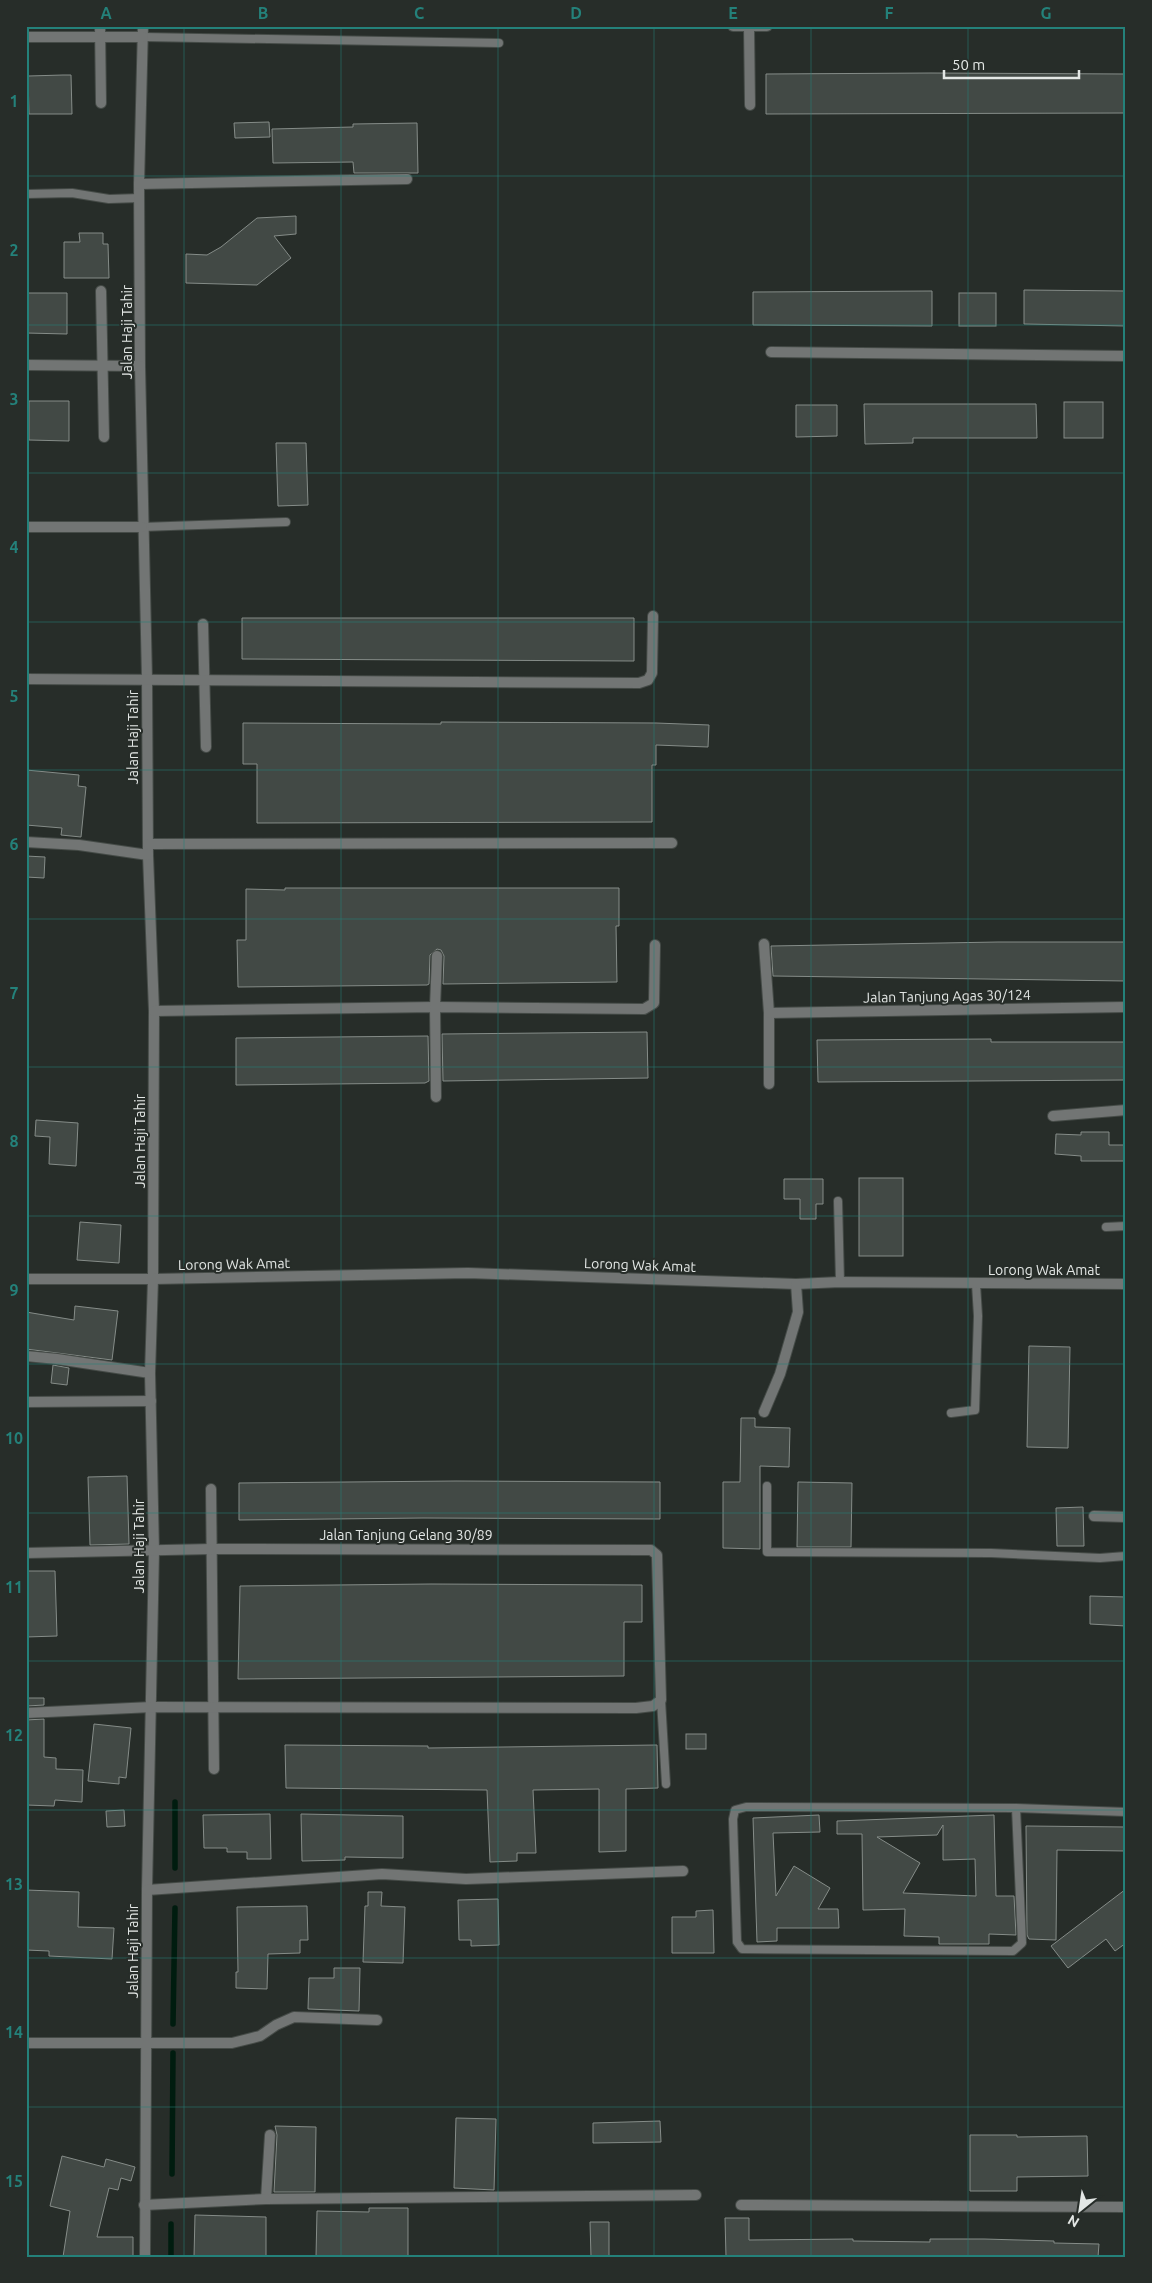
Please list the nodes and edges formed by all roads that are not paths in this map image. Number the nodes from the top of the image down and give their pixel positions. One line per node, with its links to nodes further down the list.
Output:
1 (100, 26): 8 (street)
2 (143, 26): 7 (street, Jalan Haji Tahir)
3 (733, 26): 5 (street)
4 (767, 26): 5 (street)
5 (749, 27): 11 (street)
6 (26, 37): 8 (street)
7 (143, 37): 8 (street); 9 (lane); 13 (street, Jalan Haji Tahir)
8 (100, 38): 10 (street)
9 (499, 43)
10 (101, 103)
11 (750, 105)
12 (407, 179): 13 (street)
13 (139, 184): 15 (street, Jalan Haji Tahir)
14 (26, 194): 15 (lane)
15 (140, 198): 21 (street, Jalan Haji Tahir)
16 (101, 291): 20 (street)
17 (770, 352): 18 (street)
18 (1126, 356)
19 (26, 365): 20 (street)
20 (102, 366): 21 (street); 22 (street)
21 (140, 366): 25 (street, Jalan Haji Tahir)
22 (104, 437)
23 (286, 522): 25 (lane)
24 (26, 527): 25 (street)
25 (142, 527): 29 (street, Jalan Haji Tahir)
26 (653, 616): 30 (street)
27 (203, 624): 30 (street)
28 (26, 679): 29 (street)
29 (147, 679): 30 (street); 34 (street, Jalan Haji Tahir)
30 (204, 679): 31 (street)
31 (206, 746)
32 (26, 842): 34 (street)
33 (672, 843): 34 (street)
34 (148, 849): 40 (street, Jalan Haji Tahir)
35 (764, 944): 41 (street)
36 (655, 945): 38 (street)
37 (437, 956): 38 (street)
38 (435, 1006): 40 (street); 43 (street)
39 (1126, 1007): 41 (street, Jalan Tanjung Agas 30/124)
40 (154, 1010): 50 (street, Jalan Haji Tahir)
41 (769, 1013): 42 (street)
42 (769, 1084)
43 (436, 1097)
44 (1126, 1110): 45 (street)
45 (1053, 1116)
46 (838, 1201): 51 (lane)
47 (1106, 1226): 48 (lane)
48 (1126, 1226)
49 (26, 1279): 50 (street, Lorong Wak Amat)
50 (153, 1279): 52 (street, Lorong Wak Amat); 56 (street, Jalan Haji Tahir)
51 (840, 1282): 52 (street, Lorong Wak Amat); 53 (street, Lorong Wak Amat)
52 (796, 1284): 59 (street)
53 (976, 1284): 54 (street, Lorong Wak Amat); 60 (lane)
54 (1126, 1284)
55 (26, 1356): 56 (street)
56 (150, 1373): 57 (street, Jalan Haji Tahir)
57 (151, 1401): 58 (street); 66 (street, Jalan Haji Tahir)
58 (26, 1402)
59 (764, 1412)
60 (951, 1413)
61 (767, 1486): 68 (lane)
62 (212, 1489): 65 (street)
63 (1094, 1516): 64 (street)
64 (1126, 1517)
65 (212, 1549): 66 (street, Jalan Tanjung Gelang 30/89); 69 (street, Jalan Tanjung Gelang 30/89); 71 (street)
66 (154, 1551): 67 (street, Jalan Tanjung Gelang 30/89); 70 (street, Jalan Haji Tahir)
67 (26, 1553)
68 (1126, 1556)
69 (661, 1700): 71 (street); 74 (lane)
70 (152, 1707): 71 (street); 72 (street); 78 (street, Jalan Haji Tahir)
71 (214, 1707): 73 (street)
72 (26, 1713)
73 (214, 1769)
74 (666, 1784)
75 (1016, 1808): 75 (lane); 76 (lane)
76 (1126, 1812)
77 (683, 1871): 78 (street)
78 (147, 1890): 80 (street, Jalan Haji Tahir)
79 (378, 2020): 80 (street)
80 (146, 2042): 81 (street); 86 (street, Jalan Haji Tahir)
81 (26, 2043)
82 (270, 2135): 84 (street)
83 (696, 2195): 84 (street)
84 (266, 2199): 86 (street)
85 (741, 2205): 87 (street)
86 (144, 2206): 88 (street, Jalan Haji Tahir)
87 (1126, 2207)
88 (144, 2257)

